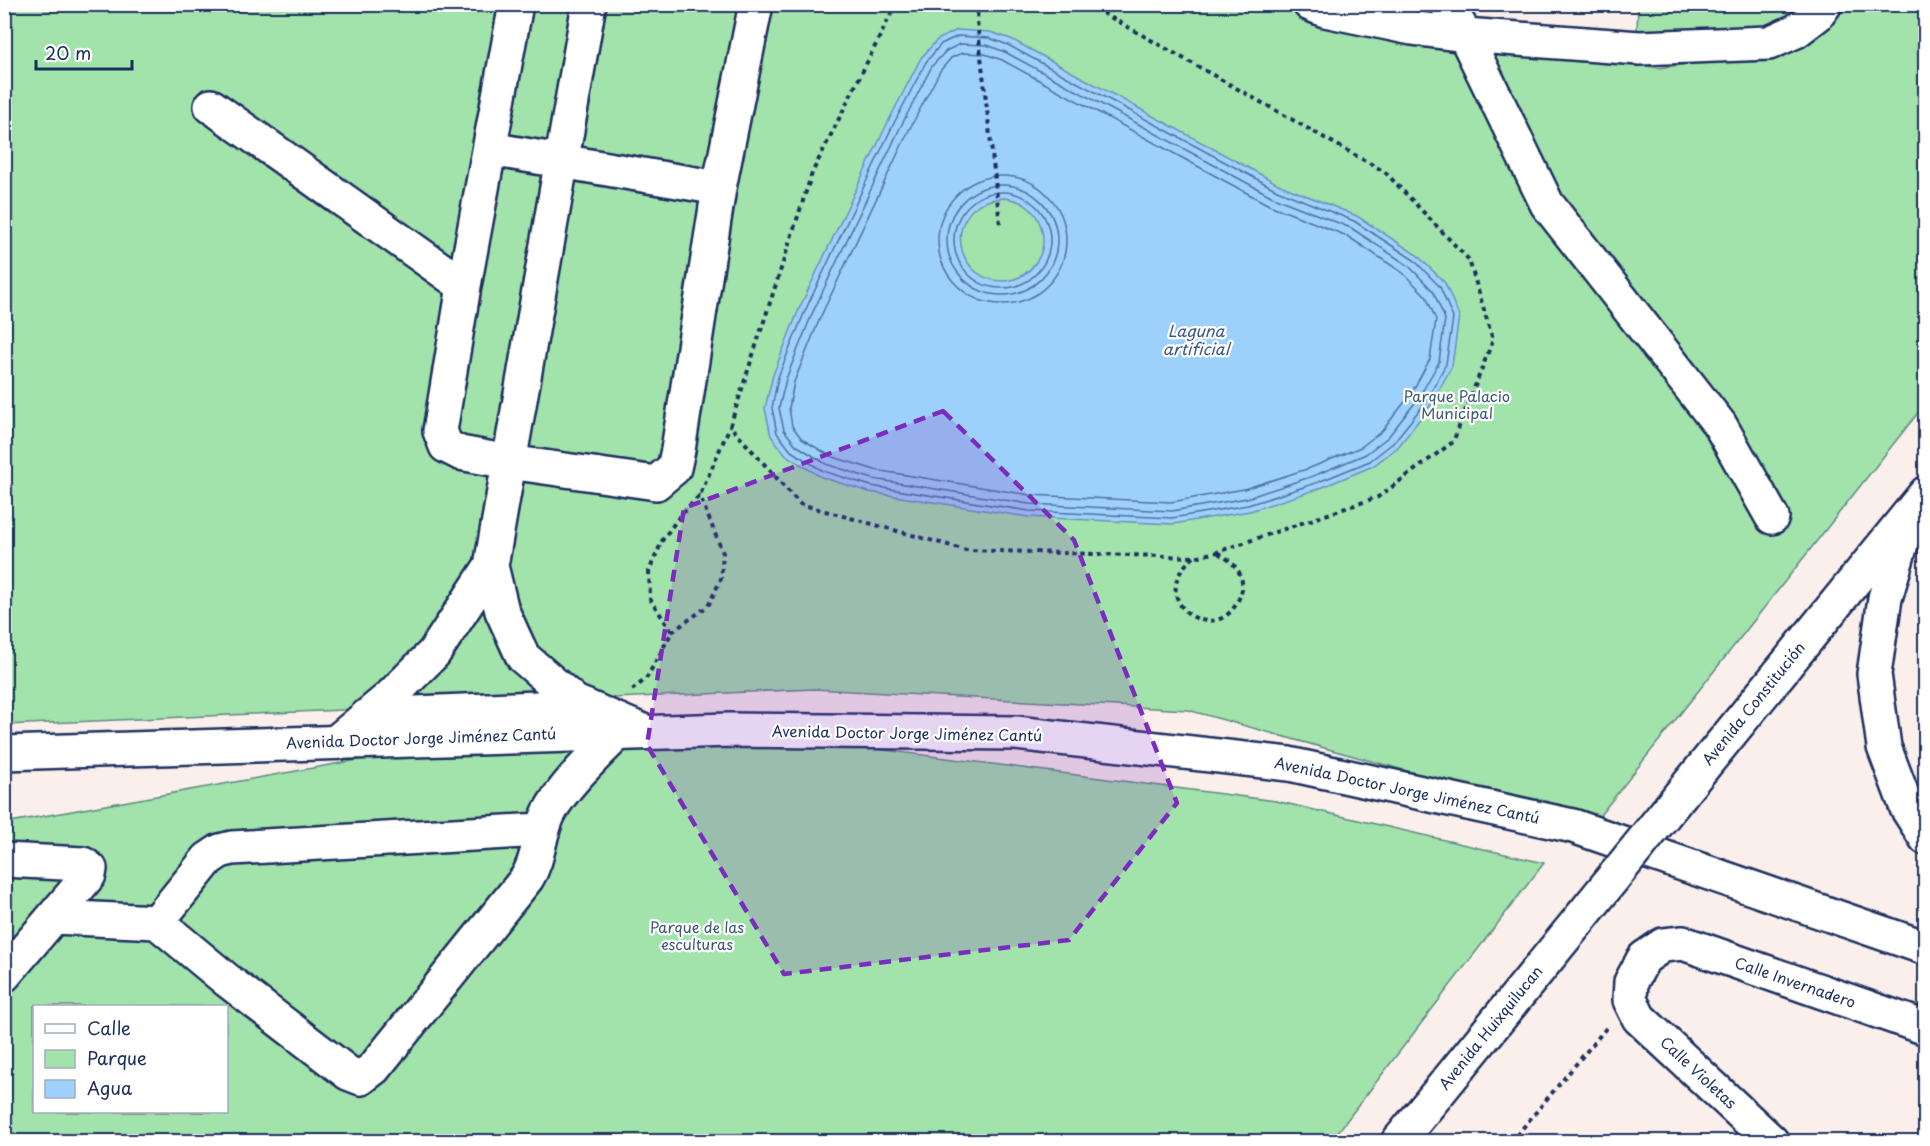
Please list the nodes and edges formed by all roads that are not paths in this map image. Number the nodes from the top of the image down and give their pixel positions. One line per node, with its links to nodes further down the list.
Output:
1 (516, 4): 9 (main road)
2 (589, 4): 10 (main road)
3 (756, 4): 11 (main road)
4 (1310, 4): 7 (main road)
5 (1447, 4): 7 (main road)
6 (1825, 4): 7 (main road)
7 (1465, 35): 15 (main road)
8 (211, 106): 12 (main road)
9 (490, 149): 10 (main road); 12 (main road)
10 (562, 161): 11 (main road); 13 (main road)
11 (719, 188): 13 (main road)
12 (464, 286): 13 (main road)
13 (509, 462): 16 (main road)
14 (1918, 502): 23 (main road); 25 (main road, Avenida Constitución, bridge)
15 (1772, 517)
16 (491, 566): 17 (main road); 18 (main road)
17 (585, 706): 18 (main road); 19 (main road)
18 (368, 715): 20 (main road)
19 (632, 733): 20 (main road, Avenida Doctor Jorge Jiménez Cantú); 22 (main road); 29 (main road, Avenida Doctor Jorge Jiménez Cantú)
20 (336, 742): 21 (main road, Avenida Doctor Jorge Jiménez Cantú)
21 (4, 753)
22 (541, 830): 27 (main road); 27 (main road)
23 (1926, 838)
24 (4, 860): 26 (main road)
25 (1583, 915): 32 (main road, Avenida Huixquilucan)
26 (54, 917): 27 (main road); 30 (main road)
27 (158, 922)
28 (1663, 945): 31 (main road, Calle Invernadero); 33 (main road, Calle Violetas)
29 (1926, 948)
30 (4, 975)
31 (1926, 1028)
32 (1398, 1142)
33 (1772, 1142)

